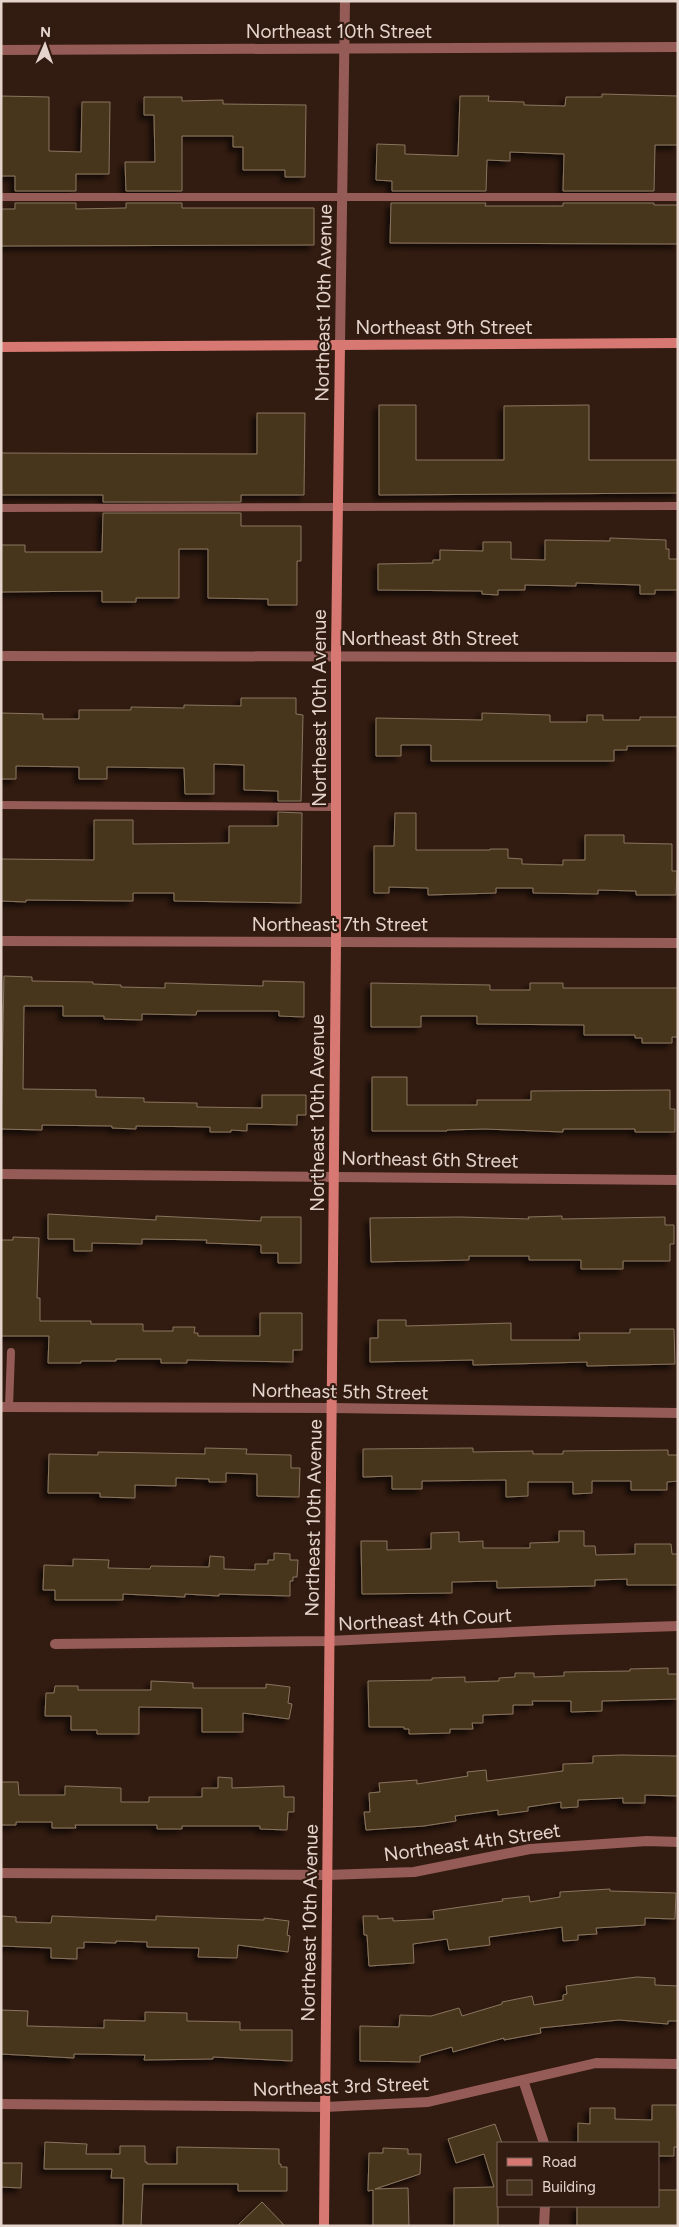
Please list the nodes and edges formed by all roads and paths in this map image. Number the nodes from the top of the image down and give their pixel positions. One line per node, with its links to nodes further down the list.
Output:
1 (345, 1): 3 (street, Northeast 10th Avenue)
2 (678, 47): 3 (street, Northeast 10th Street)
3 (344, 48): 4 (street, Northeast 10th Street); 7 (street, Northeast 10th Avenue)
4 (1, 50)
5 (1, 197): 7 (lane)
6 (678, 197): 7 (lane)
7 (342, 198): 9 (street, Northeast 10th Avenue)
8 (678, 343): 9 (street, Northeast 9th Street)
9 (340, 345): 10 (street, Northeast 9th Street); 13 (street, Northeast 10th Avenue)
10 (1, 347)
11 (678, 506): 13 (lane)
12 (1, 508): 13 (lane)
13 (338, 508): 14 (street, Northeast 10th Avenue)
14 (336, 655): 15 (street, Northeast 8th Street); 16 (street, Northeast 8th Street); 18 (street, Northeast 10th Avenue)
15 (1, 656)
16 (678, 657)
17 (1, 805): 18 (lane)
18 (336, 807): 20 (street, Northeast 10th Avenue)
19 (1, 940): 20 (street, Northeast 7th Street)
20 (336, 942): 21 (street, Northeast 7th Street); 23 (street, Northeast 10th Avenue)
21 (678, 943)
22 (1, 1174): 23 (street, Northeast 6th Street)
23 (334, 1176): 24 (street, Northeast 6th Street); 27 (street, Northeast 10th Avenue)
24 (678, 1180)
25 (10, 1352): 26 (lane)
26 (5, 1407): 27 (street, Northeast 5th Street)
27 (332, 1408): 28 (street, Northeast 5th Street); 30 (street, Northeast 10th Avenue)
28 (678, 1413)
29 (678, 1626): 30 (street, Northeast 4th Court)
30 (329, 1641): 31 (street, Northeast 4th Court); 34 (street, Northeast 10th Avenue)
31 (55, 1644)
32 (678, 1842): 34 (street, Northeast 4th Street)
33 (1, 1873): 34 (street, Northeast 4th Street)
34 (327, 1875): 38 (street, Northeast 10th Avenue)
35 (678, 2064): 36 (street, Northeast 3rd Street)
36 (523, 2080): 38 (street, Northeast 3rd Street); 39 (street)
37 (1, 2104): 38 (street, Northeast 3rd Street)
38 (325, 2107): 41 (street, Northeast 10th Avenue)
39 (544, 2142)
40 (545, 2207): 42 (street)
41 (324, 2226)
42 (544, 2226)

